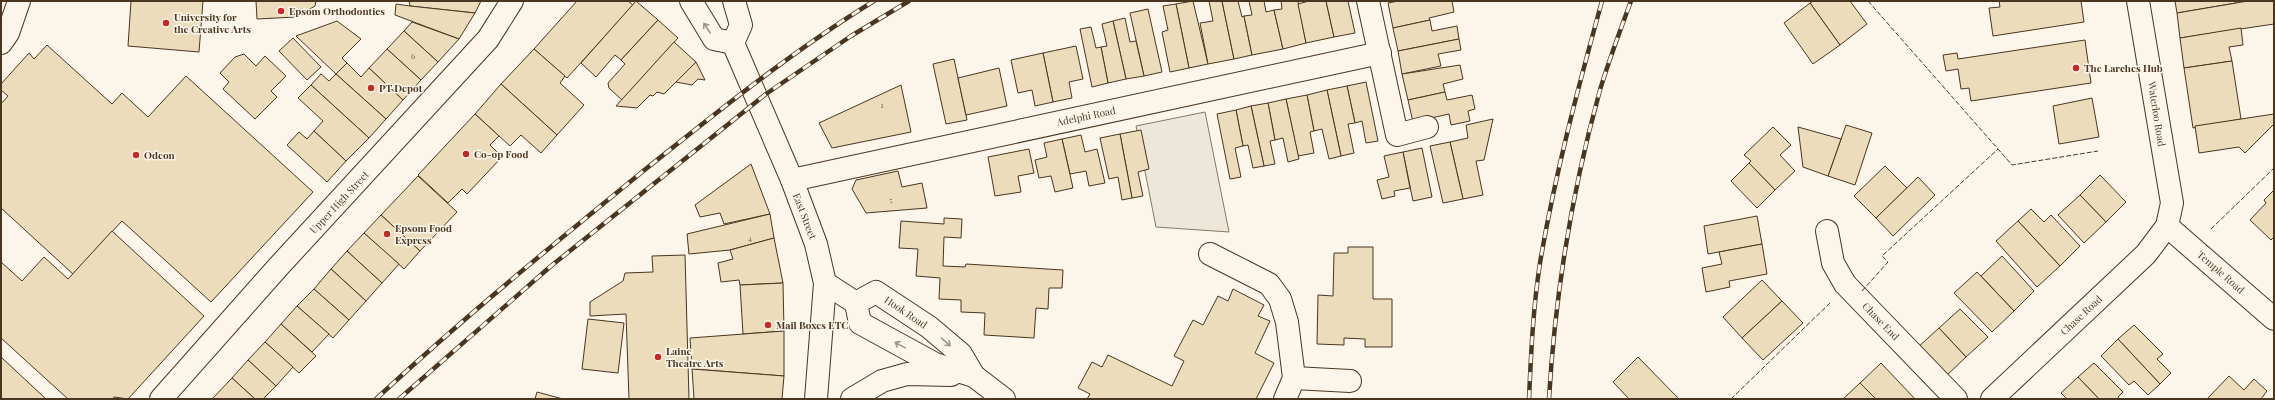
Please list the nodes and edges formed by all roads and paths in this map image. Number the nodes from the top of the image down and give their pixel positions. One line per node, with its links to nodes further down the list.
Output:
1 (19, 1): 7 (main road)
2 (512, 1): 21 (main road, Upper High Street)
3 (690, 1): 8 (main road, one-way to 3)
4 (734, 1): 8 (main road)
5 (1368, 1): 9 (main road)
6 (2138, 1): 12 (main road, Waterloo Road)
7 (1, 43)
8 (733, 43): 11 (main road, East Street)
9 (1380, 53): 10 (main road); 11 (main road, Adelphi Road)
10 (1427, 127)
11 (792, 180): 15 (main road, East Street)
12 (2167, 226): 17 (main road, Temple Road); 27 (main road, Chase Road)
13 (1827, 231): 26 (main road, Chase End)
14 (1210, 254): 19 (main road)
15 (826, 283): 16 (main road); 22 (main road, East Street)
16 (856, 303): 18 (main road, one-way to 16); 18 (main road, Hook Road, one-way to 18)
17 (2274, 319)
18 (974, 376): 23 (main road); 24 (main road, Hook Road)
19 (1294, 378): 20 (main road); 25 (main road)
20 (1350, 381)
21 (161, 399)
22 (816, 399)
23 (852, 399)
24 (1004, 399)
25 (1285, 399)
26 (1956, 399)
27 (1992, 399)

